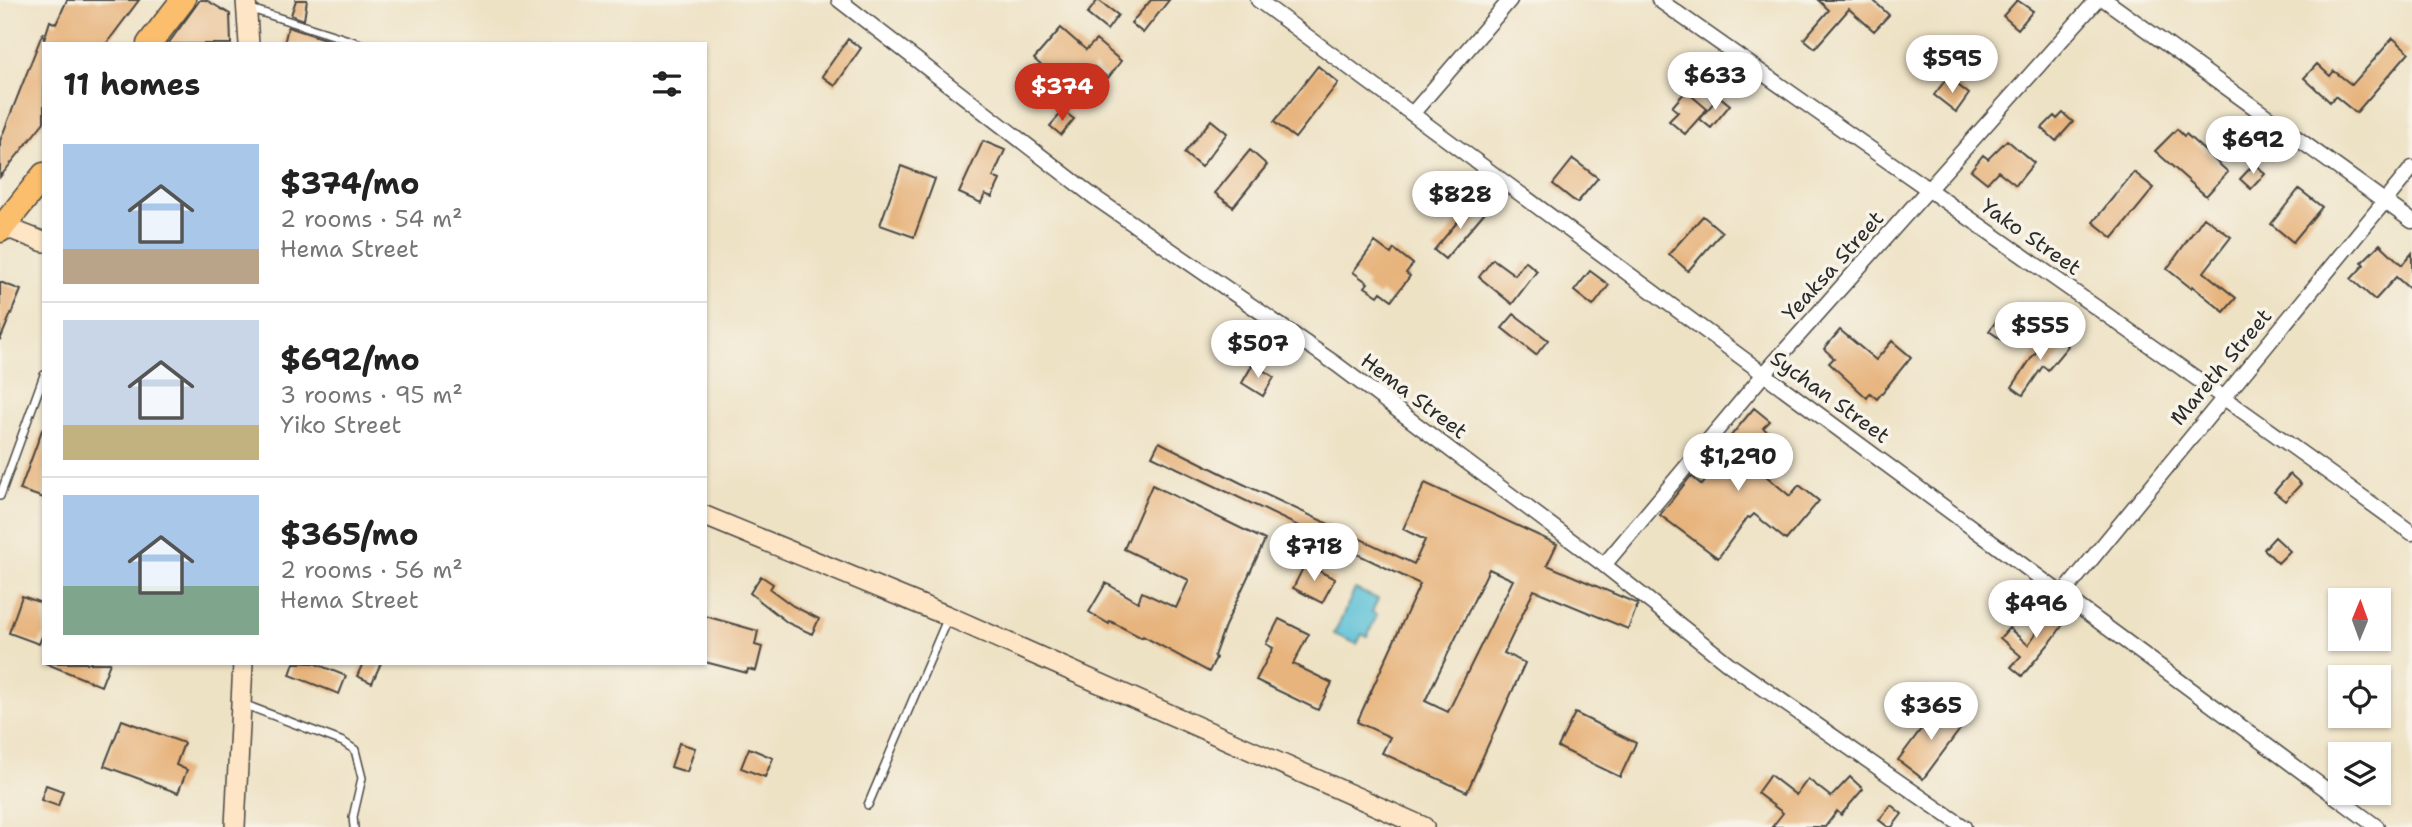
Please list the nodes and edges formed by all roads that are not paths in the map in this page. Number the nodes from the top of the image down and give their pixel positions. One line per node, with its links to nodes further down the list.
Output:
1 (183, 0): 9 (highway)
2 (839, 0): 26 (street, Hema Street)
3 (1258, 0): 12 (street, Sychan Street)
4 (1510, 0): 12 (street)
5 (1659, 0): 15 (street, Yako Street)
6 (2097, 0): 15 (street, Yeaksa Street)
7 (2105, 0): 16 (street)
8 (247, 4): 10 (street); 11 (lane)
9 (151, 42)
10 (249, 42)
11 (355, 42)
12 (1412, 114): 20 (street, Sychan Street)
13 (2412, 169): 16 (street, Mareth Street)
14 (42, 177): 18 (highway)
15 (1928, 191): 20 (street, Yeaksa Street); 22 (street, Yako Street)
16 (2385, 203): 17 (street); 22 (street, Mareth Street)
17 (2412, 221)
18 (1, 226): 19 (street)
19 (42, 241)
20 (1764, 374): 26 (street, Yeaksa Street); 27 (street, Sychan Street)
21 (42, 381): 23 (lane)
22 (2224, 396): 25 (street, Yako Street); 27 (street, Mareth Street)
23 (0, 496)
24 (707, 517): 28 (street)
25 (2412, 533)
26 (1604, 565): 35 (street, Hema Street)
27 (2063, 594): 36 (street, Sychan Street)
28 (948, 616): 31 (lane); 34 (street)
29 (243, 665): 30 (street)
30 (242, 704): 32 (street); 33 (lane)
31 (868, 805)
32 (235, 827)
33 (354, 827)
34 (1424, 827)
35 (1964, 827)
36 (2377, 827)

